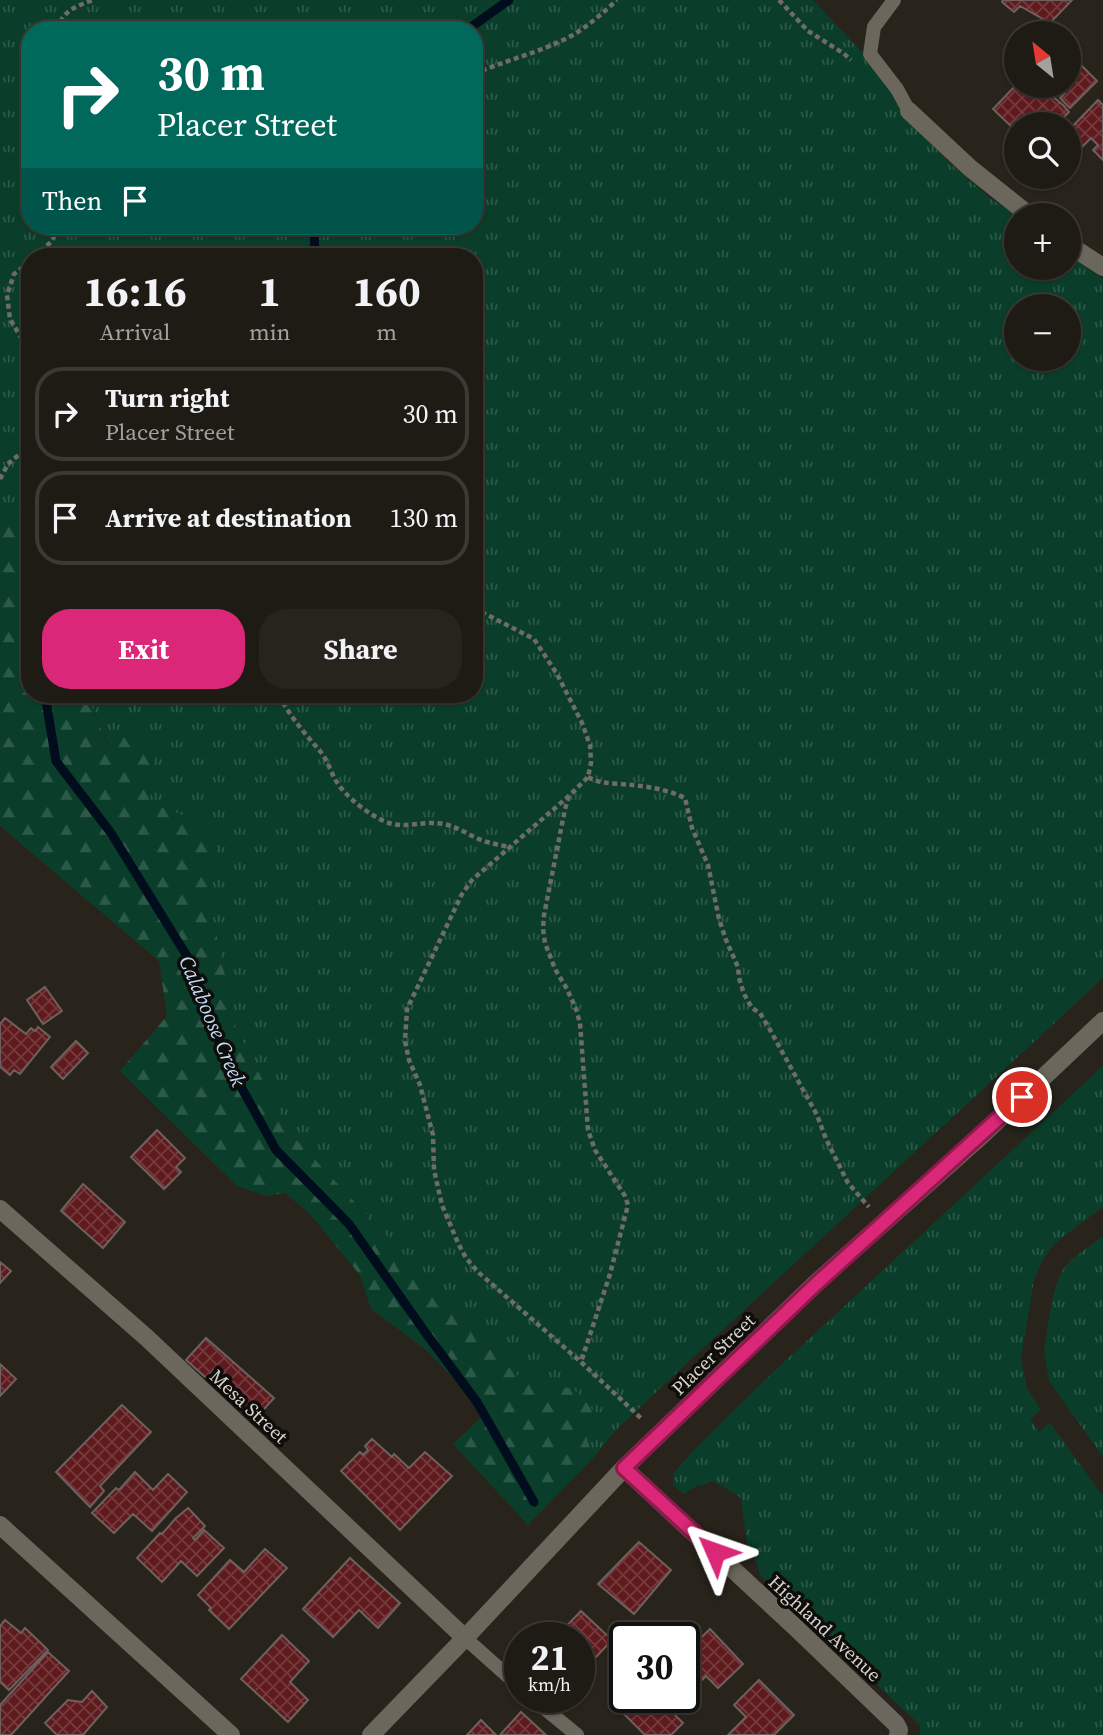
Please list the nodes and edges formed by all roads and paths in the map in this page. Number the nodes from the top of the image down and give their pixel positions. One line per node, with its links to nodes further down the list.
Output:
1 (93, 0): 5 (path)
2 (617, 0): 7 (path)
3 (779, 0): 6 (path)
4 (894, 0): 8 (lane)
5 (61, 21)
6 (852, 61)
7 (483, 70)
8 (909, 111): 9 (street)
9 (1014, 203)
10 (1081, 253): 11 (street)
11 (1103, 267)
12 (21, 269): 13 (path)
13 (21, 337)
14 (21, 452): 15 (path)
15 (0, 479)
16 (483, 613): 18 (path)
17 (283, 703): 20 (path)
18 (587, 777): 19 (path); 23 (path)
19 (570, 795): 20 (path); 24 (path)
20 (509, 847): 24 (path)
21 (1103, 1021): 23 (street, Placer Street)
22 (0, 1209): 28 (street, Mesa Street)
23 (884, 1222): 25 (street, Placer Street)
24 (581, 1362): 25 (path)
25 (659, 1435): 26 (street, Placer Street)
26 (624, 1468): 28 (street, Placer Street); 34 (street, Highland Avenue)
27 (0, 1525): 31 (street)
28 (465, 1638): 29 (lane); 32 (street, Placer Street)
29 (504, 1673)
30 (550, 1713): 33 (lane)
31 (231, 1735)
32 (371, 1735)
33 (577, 1735)
34 (898, 1735)

